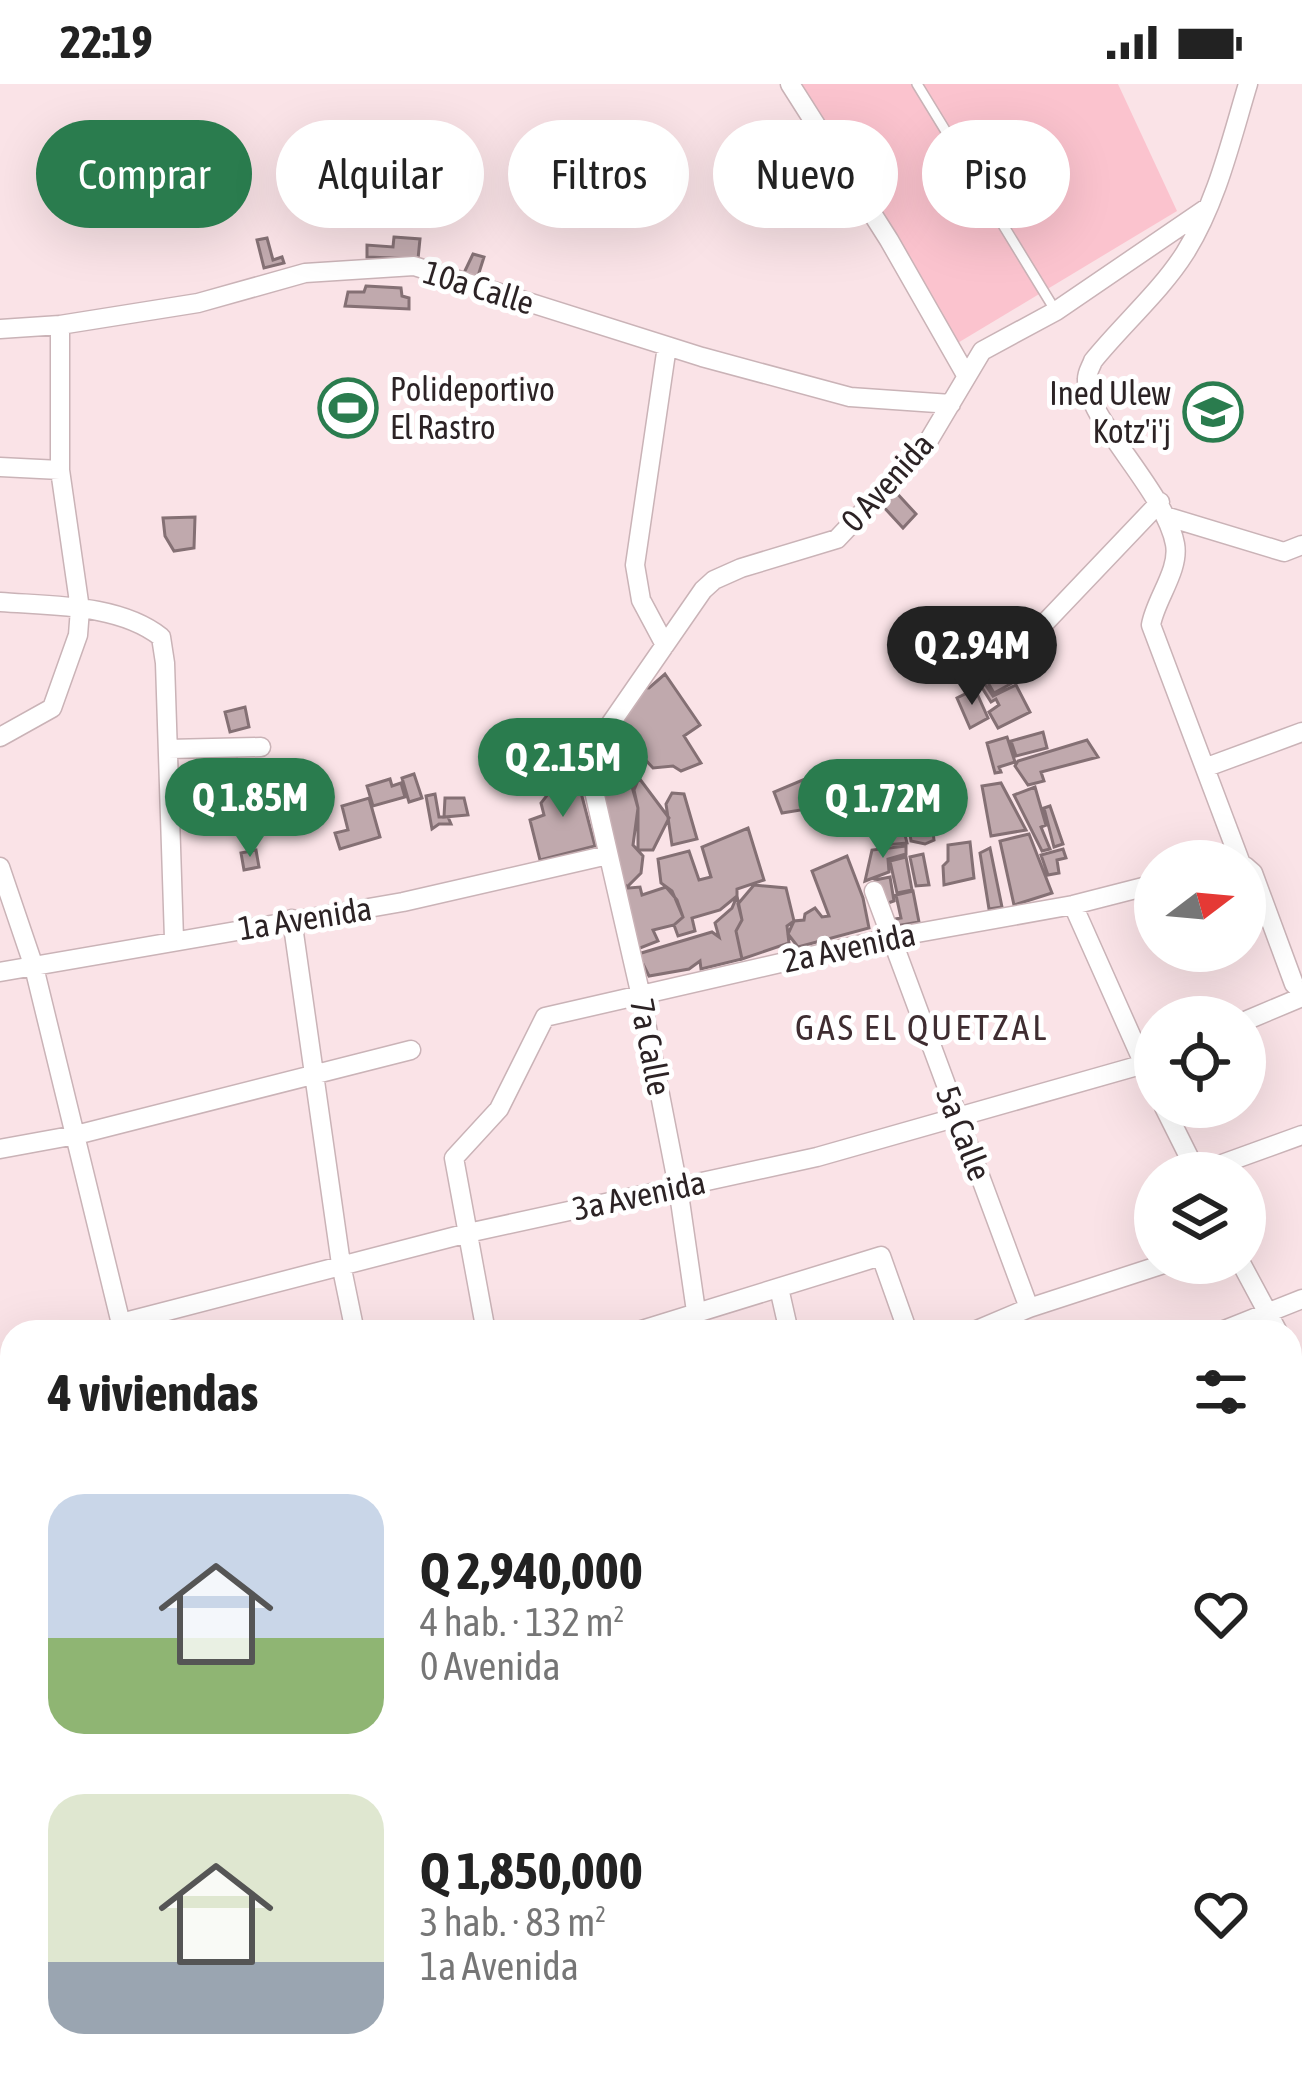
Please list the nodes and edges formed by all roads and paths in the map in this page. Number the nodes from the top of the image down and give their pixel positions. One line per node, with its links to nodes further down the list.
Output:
1 (790, 84): 9 (street)
2 (917, 84): 5 (lane)
3 (1248, 84): 4 (street)
4 (1207, 208): 5 (street, 0 Avenida); 13 (street)
5 (1056, 311): 9 (street, 0 Avenida)
6 (60, 325): 7 (street, 10a Calle); 8 (street, 10a Calle); 12 (street)
7 (0, 329)
8 (667, 346): 10 (street, 10a Calle); 17 (street)
9 (967, 375): 10 (street, 0 Avenida)
10 (951, 404): 17 (street, 0 Avenida)
11 (0, 467): 12 (street)
12 (60, 470): 16 (street)
13 (1163, 509): 14 (street); 18 (street); 24 (street)
14 (1302, 544)
15 (0, 602): 16 (street)
16 (80, 609): 20 (street); 22 (street)
17 (665, 645): 23 (street, 0 Avenida)
18 (970, 667)
19 (1302, 732): 24 (street)
20 (0, 737)
21 (261, 747): 22 (street)
22 (168, 749): 34 (street)
23 (588, 765): 26 (street, 7a Calle)
24 (1207, 767): 25 (street)
25 (1234, 840)
26 (608, 856): 32 (street, 1a Avenida); 37 (street, 7a Calle)
27 (0, 867): 35 (street)
28 (1134, 889): 30 (street, 2a Avenida)
29 (874, 891): 33 (street, 5a Calle)
30 (1072, 905): 33 (street, 2a Avenida); 40 (street)
31 (1266, 908): 38 (street)
32 (292, 919): 34 (street, 1a Avenida); 43 (street)
33 (889, 938): 37 (street, 2a Avenida); 44 (street, 5a Calle)
34 (174, 939): 35 (street, 1a Avenida)
35 (34, 967): 36 (street, 1a Avenida); 46 (street)
36 (0, 972)
37 (640, 992): 49 (street, 7a Calle); 50 (street, 2a Avenida)
38 (1302, 994): 39 (street)
39 (1266, 1012)
40 (1134, 1032)
41 (411, 1050): 43 (street)
42 (1134, 1067): 44 (street, 3a Avenida)
43 (314, 1075): 46 (street); 51 (street)
44 (960, 1118): 49 (street, 3a Avenida); 56 (street, 5a Calle)
45 (1302, 1135): 48 (street)
46 (76, 1136): 47 (street); 58 (street)
47 (0, 1150)
48 (1255, 1152)
49 (678, 1187): 50 (street, 3a Avenida); 62 (street, 7a Calle)
50 (468, 1233): 51 (street, 3a Avenida); 61 (street)
51 (341, 1264): 59 (street, 3a Avenida); 60 (street)
52 (1134, 1274): 56 (street)
53 (1253, 1284): 57 (street)
54 (779, 1288): 63 (street); 64 (street); 65 (street)
55 (1302, 1299): 57 (street)
56 (1029, 1308): 66 (street)
57 (1268, 1312): 67 (street); 68 (street)
58 (120, 1320)
59 (149, 1320)
60 (353, 1320)
61 (483, 1320)
62 (696, 1320)
63 (706, 1320)
64 (786, 1320)
65 (904, 1320)
66 (1001, 1320)
67 (1248, 1320)
68 (1272, 1320)

